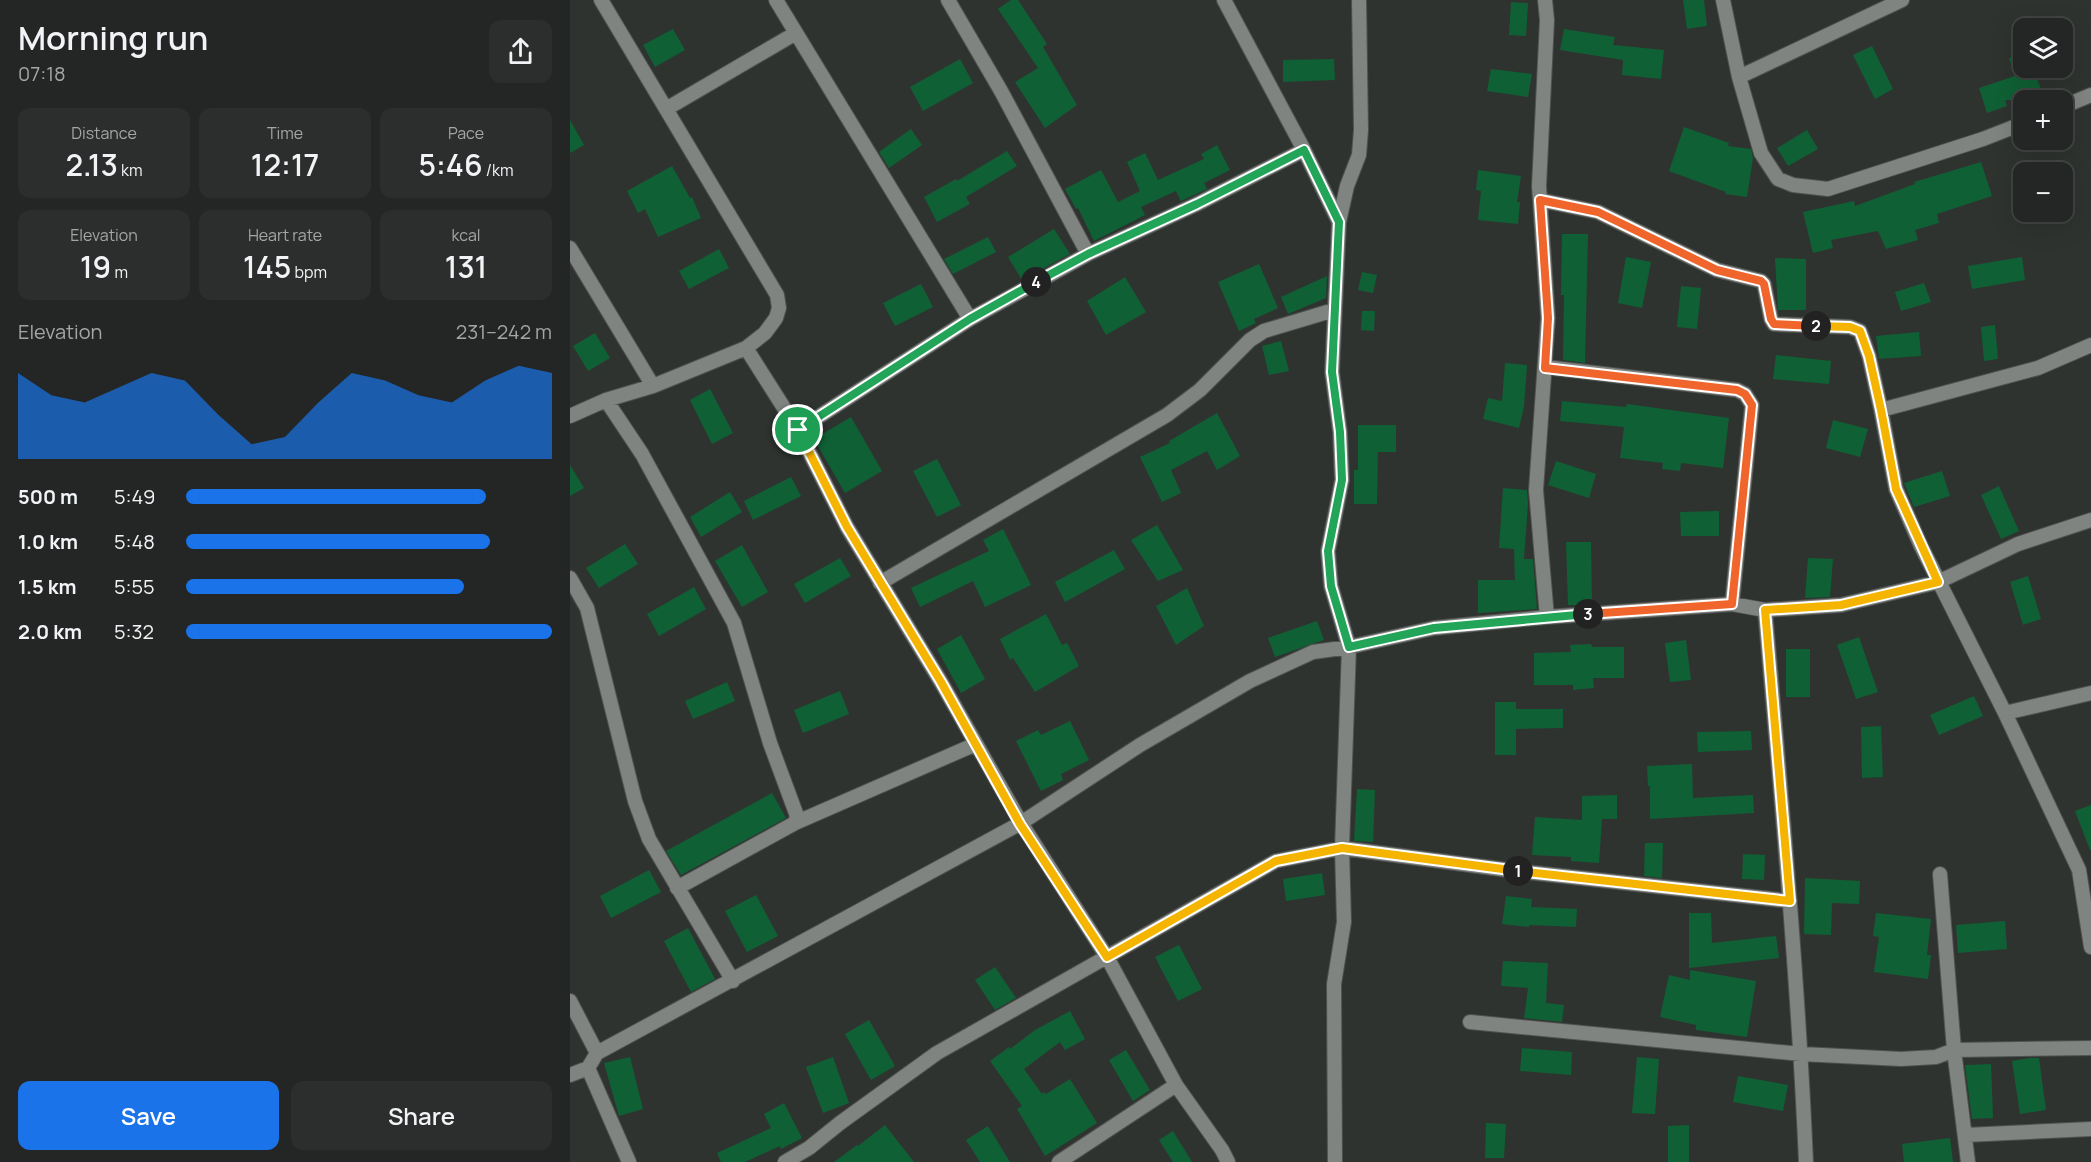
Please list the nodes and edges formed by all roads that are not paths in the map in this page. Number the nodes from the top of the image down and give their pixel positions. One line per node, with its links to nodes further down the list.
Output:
1 (601, 0): 13 (street)
2 (776, 0): 9 (street)
3 (948, 0): 19 (street)
4 (1224, 0): 15 (street)
5 (1359, 0): 17 (street)
6 (1545, 0): 16 (street)
7 (1723, 0): 10 (street)
8 (1902, 0): 10 (street)
9 (796, 33): 13 (street); 21 (street)
10 (1739, 77): 14 (street)
11 (2091, 95): 12 (street)
12 (2073, 102)
13 (666, 109): 23 (street)
14 (2013, 127)
15 (1304, 150): 17 (street); 19 (street)
16 (1540, 200): 24 (street); 27 (street)
17 (1339, 222): 20 (street)
18 (570, 248): 25 (street)
19 (1088, 254): 21 (street)
20 (1335, 310): 33 (street); 37 (street)
21 (970, 319): 29 (street)
22 (2091, 345): 27 (street)
23 (746, 348): 25 (street); 29 (street)
24 (1545, 368): 34 (street); 36 (street)
25 (653, 386): 26 (street)
26 (606, 400): 28 (street); 41 (street)
27 (1881, 410): 32 (street)
28 (570, 416)
29 (798, 430): 33 (street)
30 (2091, 520): 32 (street)
31 (570, 578): 46 (street)
32 (1938, 582): 35 (street); 39 (street)
33 (880, 583): 40 (street)
34 (1732, 604): 35 (street); 36 (street)
35 (1765, 610): 47 (street)
36 (1547, 617): 37 (street)
37 (1349, 647): 42 (street); 43 (street)
38 (2091, 693): 39 (street)
39 (2005, 713): 44 (street)
40 (976, 744): 41 (street); 42 (street)
41 (795, 824): 46 (street)
42 (1020, 824): 49 (street); 50 (street)
43 (1342, 848): 47 (street); 49 (street); 66 (street)
44 (2085, 868): 48 (street)
45 (1940, 874): 54 (street)
46 (677, 888): 50 (street)
47 (1790, 901): 56 (street)
48 (2091, 947)
49 (1107, 957): 59 (street); 63 (street)
50 (732, 981): 55 (street)
51 (570, 1000): 55 (street)
52 (1470, 1022): 56 (street)
53 (2091, 1048): 54 (street)
54 (1954, 1050): 56 (street); 61 (street)
55 (597, 1053): 57 (street)
56 (1802, 1054): 67 (street)
57 (588, 1068): 58 (street); 62 (street)
58 (570, 1075)
59 (1176, 1085): 64 (street); 65 (street)
60 (2091, 1129): 61 (street)
61 (1966, 1135): 68 (street)
62 (629, 1162)
63 (785, 1162)
64 (1059, 1162)
65 (1228, 1162)
66 (1335, 1162)
67 (1806, 1162)
68 (1968, 1162)

